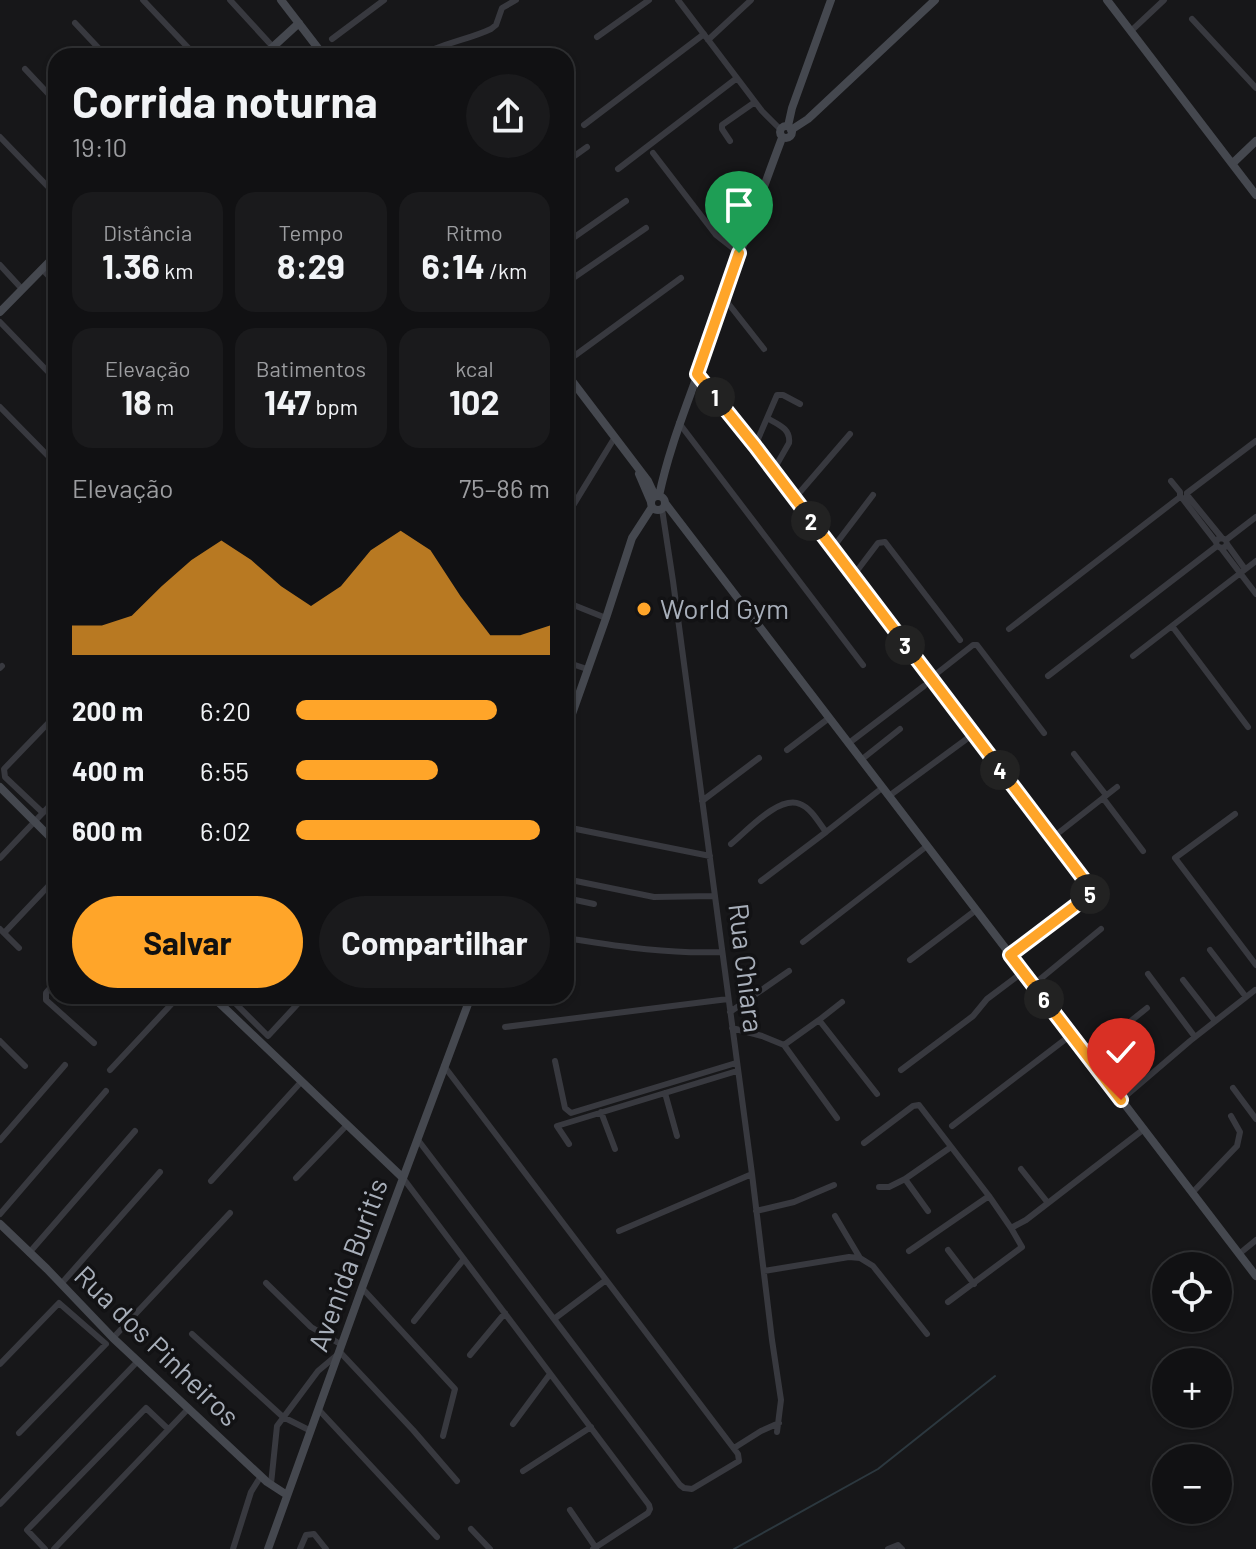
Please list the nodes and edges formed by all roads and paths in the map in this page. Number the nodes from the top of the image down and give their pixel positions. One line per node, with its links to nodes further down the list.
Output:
1 (143, 0): 22 (street)
2 (230, 0): 20 (street)
3 (281, 0): 15 (street)
4 (384, 0): 19 (street)
5 (516, 0): 24 (street)
6 (649, 0): 17 (street)
7 (751, 0): 18 (street)
8 (831, 0): 31 (street)
9 (1107, 0): 16 (street)
10 (1164, 0): 16 (street)
11 (680, 1): 18 (street)
12 (928, 2): 31 (street)
13 (1192, 19): 27 (street)
14 (75, 23): 21 (street)
15 (299, 23): 20 (street); 23 (street)
16 (1131, 31): 38 (street)
17 (597, 37)
18 (706, 37): 26 (street); 30 (street)
19 (332, 39)
20 (273, 47)
21 (98, 48)
22 (188, 48)
23 (318, 48)
24 (434, 48)
25 (25, 69): 28 (street)
26 (737, 78): 29 (street); 39 (street)
27 (1256, 88)
28 (48, 93)
29 (755, 102): 31 (street); 33 (street)
30 (584, 125)
31 (785, 130): 45 (street)
32 (0, 137): 40 (street)
33 (730, 141)
34 (1256, 141): 38 (street)
35 (587, 147): 37 (street)
36 (653, 153): 45 (street)
37 (574, 156)
38 (1233, 163): 41 (street)
39 (618, 169)
40 (48, 187)
41 (1256, 195)
42 (626, 201): 44 (street)
43 (646, 228): 50 (street)
44 (574, 237)
45 (739, 253): 53 (street)
46 (48, 263): 48 (street)
47 (0, 265): 52 (street)
48 (42, 269): 49 (street); 52 (street)
49 (48, 275)
50 (574, 278)
51 (681, 278): 57 (street)
52 (22, 289): 54 (street)
53 (724, 298): 56 (street); 59 (street)
54 (1, 310)
55 (0, 322): 58 (street)
56 (764, 349)
57 (574, 356)
58 (48, 372)
59 (697, 374): 64 (street); 68 (street)
60 (574, 383): 66 (street)
61 (800, 404): 63 (street)
62 (0, 407): 69 (street)
63 (767, 418): 68 (street); 70 (street)
64 (679, 423): 75 (street); 91 (street)
65 (850, 434): 74 (street)
66 (615, 437): 75 (street); 76 (street)
67 (1256, 441): 73 (street)
68 (755, 446): 70 (street)
69 (48, 456)
70 (773, 471): 74 (street)
71 (1171, 481): 73 (street)
72 (873, 495): 79 (street)
73 (1183, 495): 78 (street); 87 (street)
74 (794, 499): 79 (street)
75 (657, 502): 85 (street); 97 (street); 113 (street, Rua Chiara)
76 (574, 504)
77 (1256, 517): 78 (street)
78 (1221, 543): 81 (street); 93 (street)
79 (832, 549): 82 (street)
80 (1256, 561): 81 (street)
81 (1243, 571): 83 (street); 86 (street)
82 (853, 576): 88 (street); 94 (street)
83 (1256, 594)
84 (574, 605): 85 (street)
85 (606, 618): 92 (street)
86 (1172, 626): 89 (street); 99 (street)
87 (1009, 629)
88 (960, 640)
89 (1133, 656)
90 (574, 665): 92 (street)
91 (863, 665)
92 (587, 669): 96 (street)
93 (1048, 676)
94 (931, 678): 101 (street); 121 (street)
95 (924, 686): 103 (street)
96 (574, 703)
97 (829, 718): 103 (street); 104 (street)
98 (48, 723): 115 (street)
99 (1248, 727)
100 (900, 729): 107 (street)
101 (1044, 733)
102 (968, 738): 111 (street)
103 (849, 743): 107 (street)
104 (787, 750)
105 (1074, 754): 112 (street)
106 (759, 758): 113 (street)
107 (861, 760): 110 (street)
108 (0, 787): 117 (street)
109 (1117, 787): 112 (street)
110 (882, 788): 111 (street); 119 (street)
111 (889, 796): 123 (street)
112 (1105, 797): 121 (street); 124 (street)
113 (702, 801): 125 (street, Rua Chiara)
114 (48, 808): 115 (street)
115 (43, 813): 117 (street)
116 (1235, 814): 143 (street)
117 (35, 822): 120 (street); 126 (street)
118 (574, 829): 125 (street)
119 (826, 832): 122 (street); 128 (street)
120 (48, 835)
121 (1052, 838): 141 (street)
122 (731, 844)
123 (927, 846): 133 (street); 137 (street)
124 (1143, 851)
125 (710, 856): 130 (street, Rua Chiara)
126 (0, 858)
127 (574, 881): 130 (street)
128 (761, 881)
129 (48, 886): 135 (street)
130 (715, 896): 140 (street, Rua Chiara)
131 (574, 900): 132 (street)
132 (594, 904)
133 (976, 910): 141 (street); 142 (street)
134 (1101, 929): 148 (street)
135 (2, 931): 138 (street)
136 (574, 939): 140 (street)
137 (803, 942)
138 (19, 948)
139 (1210, 950): 150 (street)
140 (722, 952): 151 (street, Rua Chiara)
141 (1010, 955): 145 (street)
142 (910, 960)
143 (1256, 965)
144 (789, 971): 160 (street)
145 (1023, 972): 148 (street); 179 (street)
146 (1148, 974): 168 (street)
147 (1183, 980): 163 (street)
148 (1033, 985): 167 (street)
149 (1255, 990): 150 (street)
150 (1246, 997): 163 (street)
151 (728, 999): 160 (street, Rua Chiara); 165 (street)
152 (842, 1002): 162 (street)
153 (50, 1004): 170 (street)
154 (172, 1004): 178 (street)
155 (220, 1004): 164 (street)
156 (236, 1004): 161 (street)
157 (298, 1004): 161 (street)
158 (468, 1004): 176 (street, Avenida Buritis)
159 (1147, 1008): 172 (street)
160 (729, 1012): 166 (street, Rua Chiara)
161 (248, 1016): 164 (street)
162 (819, 1020): 171 (street); 184 (street)
163 (1215, 1021): 168 (street)
164 (243, 1026): 180 (street)
165 (505, 1027)
166 (732, 1028): 171 (street); 177 (street, Rua Chiara)
167 (1071, 1035): 172 (street); 191 (street)
168 (1195, 1037): 185 (street)
169 (0, 1041): 175 (street)
170 (94, 1043)
171 (784, 1045): 188 (street)
172 (1087, 1056): 185 (street)
173 (555, 1061): 177 (street)
174 (65, 1065): 195 (street)
175 (25, 1066)
176 (444, 1066): 196 (street, Avenida Buritis); 230 (street)
177 (737, 1067): 183 (street); 203 (street, Rua Chiara)
178 (110, 1070)
179 (901, 1070)
180 (299, 1084): 190 (street); 207 (street)
181 (1233, 1088): 189 (street)
182 (106, 1091): 216 (street)
183 (665, 1093): 186 (street); 194 (street)
184 (877, 1094)
185 (1121, 1100): 192 (street)
186 (601, 1112): 198 (street); 200 (street)
187 (1231, 1116): 210 (street)
188 (837, 1118)
189 (1256, 1119)
190 (347, 1125): 204 (street); 205 (street)
191 (952, 1126)
192 (1144, 1129): 210 (street); 212 (street)
193 (135, 1131): 224 (street)
194 (677, 1136)
195 (0, 1140)
196 (418, 1140): 205 (street, Avenida Buritis); 238 (street)
197 (864, 1143): 199 (street)
198 (569, 1144)
199 (951, 1147): 206 (street); 211 (street)
200 (615, 1149)
201 (1021, 1169): 212 (street)
202 (160, 1172): 233 (street)
203 (752, 1174): 213 (street, Rua Chiara); 220 (street)
204 (296, 1178)
205 (403, 1178): 227 (street); 234 (street, Avenida Buritis)
206 (905, 1179): 209 (street); 214 (street)
207 (211, 1181)
208 (834, 1185): 213 (street)
209 (879, 1187)
210 (1193, 1192): 225 (street)
211 (989, 1196): 219 (street); 223 (street)
212 (1048, 1203): 219 (street)
213 (756, 1211): 228 (street, Rua Chiara)
214 (928, 1211)
215 (230, 1213): 242 (street)
216 (0, 1214)
217 (835, 1216): 226 (street)
218 (0, 1224): 224 (street, Rua dos Pinheiros)
219 (1011, 1228): 232 (street)
220 (619, 1231)
221 (1256, 1240): 225 (street)
222 (948, 1250): 232 (street)
223 (909, 1251)
224 (29, 1253): 233 (street, Rua dos Pinheiros)
225 (1239, 1254): 229 (street)
226 (860, 1258): 228 (street); 241 (street)
227 (464, 1259): 237 (street); 239 (street)
228 (764, 1271): 251 (street, Rua Chiara)
229 (1256, 1276)
230 (606, 1280): 238 (street); 259 (street)
231 (266, 1283): 243 (street)
232 (974, 1284): 235 (street)
233 (62, 1286): 236 (street); 242 (street, Rua dos Pinheiros)
234 (362, 1288): 243 (street, Avenida Buritis); 258 (street)
235 (948, 1302)
236 (59, 1303): 246 (street); 257 (street)
237 (505, 1313): 244 (street); 247 (street)
238 (554, 1319): 259 (street)
239 (414, 1321)
240 (192, 1334): 250 (street)
241 (927, 1334)
242 (113, 1338): 245 (street, Rua dos Pinheiros)
243 (340, 1350): 249 (street, Avenida Buritis); 250 (street); 262 (street)
244 (470, 1355)
245 (138, 1361): 248 (street, Rua dos Pinheiros); 265 (street)
246 (0, 1364)
247 (550, 1374): 252 (street); 253 (street)
248 (188, 1409): 254 (street); 261 (street, Rua dos Pinheiros)
249 (319, 1410): 255 (street, Avenida Buritis); 268 (street)
250 (283, 1417): 255 (street); 263 (street)
251 (779, 1423): 256 (street, Rua Chiara); 259 (street)
252 (513, 1424)
253 (591, 1427): 260 (street); 269 (street)
254 (168, 1429): 270 (street); 271 (street)
255 (311, 1431): 264 (street, Avenida Buritis)
256 (777, 1432)
257 (19, 1433)
258 (443, 1436)
259 (734, 1448)
260 (523, 1471)
261 (261, 1476): 263 (street, Rua dos Pinheiros); 272 (street)
262 (457, 1481)
263 (271, 1484): 264 (street, Rua dos Pinheiros)
264 (287, 1495): 273 (street, Avenida Buritis)
265 (0, 1504)
266 (570, 1510): 269 (street)
267 (471, 1529): 276 (street)
268 (437, 1537)
269 (594, 1548)
270 (45, 1549)
271 (54, 1549)
272 (233, 1549)
273 (268, 1549)
274 (300, 1549): 275 (street)
275 (326, 1549)
276 (490, 1549)
277 (888, 1549): 278 (street)
278 (902, 1549)

